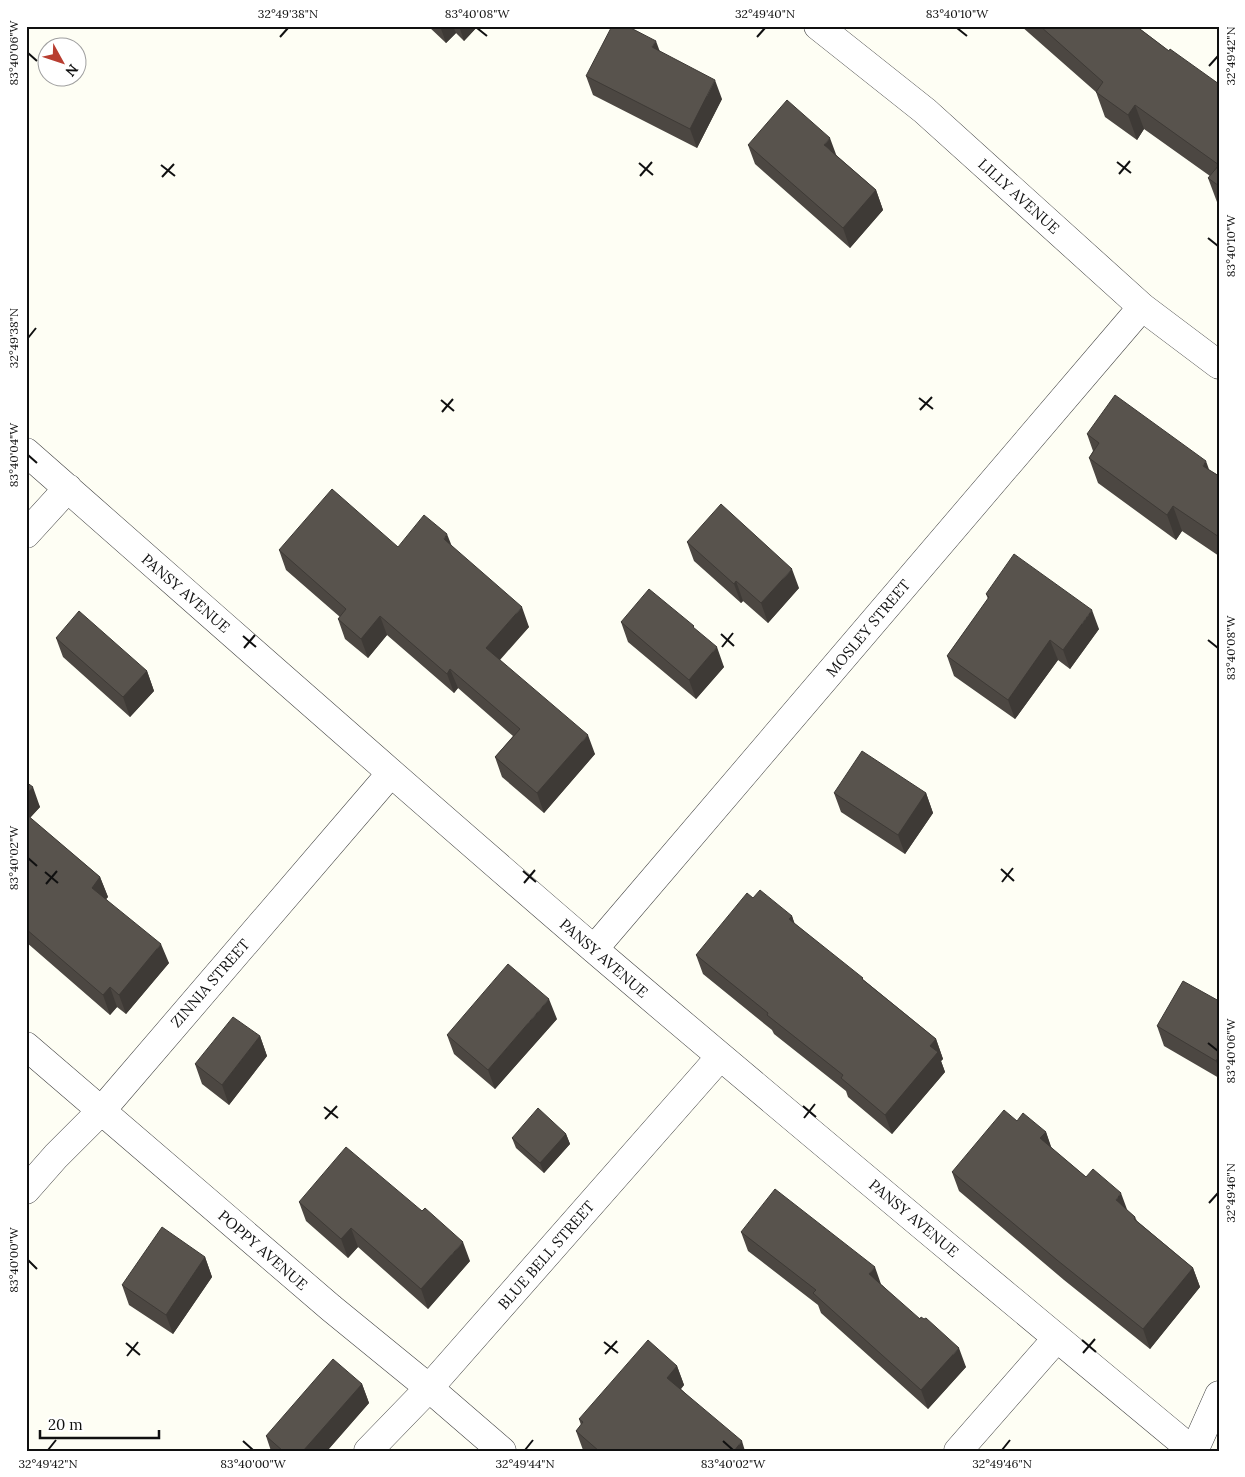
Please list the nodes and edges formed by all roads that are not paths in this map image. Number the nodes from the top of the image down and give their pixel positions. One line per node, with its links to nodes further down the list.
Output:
1 (818, 26): 2 (street, LILLY AVENUE)
2 (1142, 307): 3 (street, LILLY AVENUE); 8 (street, MOSLEY STREET)
3 (1219, 365)
4 (26, 452): 5 (street, PANSY AVENUE)
5 (68, 488): 6 (street); 7 (street, PANSY AVENUE)
6 (26, 534)
7 (390, 774): 8 (street, PANSY AVENUE); 11 (street, ZINNIA STREET)
8 (594, 949): 10 (street, PANSY AVENUE)
9 (26, 1046): 11 (street, POPPY AVENUE)
10 (720, 1057): 13 (street, PANSY AVENUE); 14 (street, BLUE BELL STREET)
11 (101, 1111): 12 (street, ZINNIA STREET); 14 (street, POPPY AVENUE)
12 (26, 1190)
13 (1058, 1338): 18 (street); 19 (street, PANSY AVENUE)
14 (429, 1388): 16 (street, BLUE BELL STREET); 17 (street, POPPY AVENUE)
15 (1219, 1395): 19 (street)
16 (368, 1451)
17 (502, 1451)
18 (958, 1451)
19 (1194, 1451)

